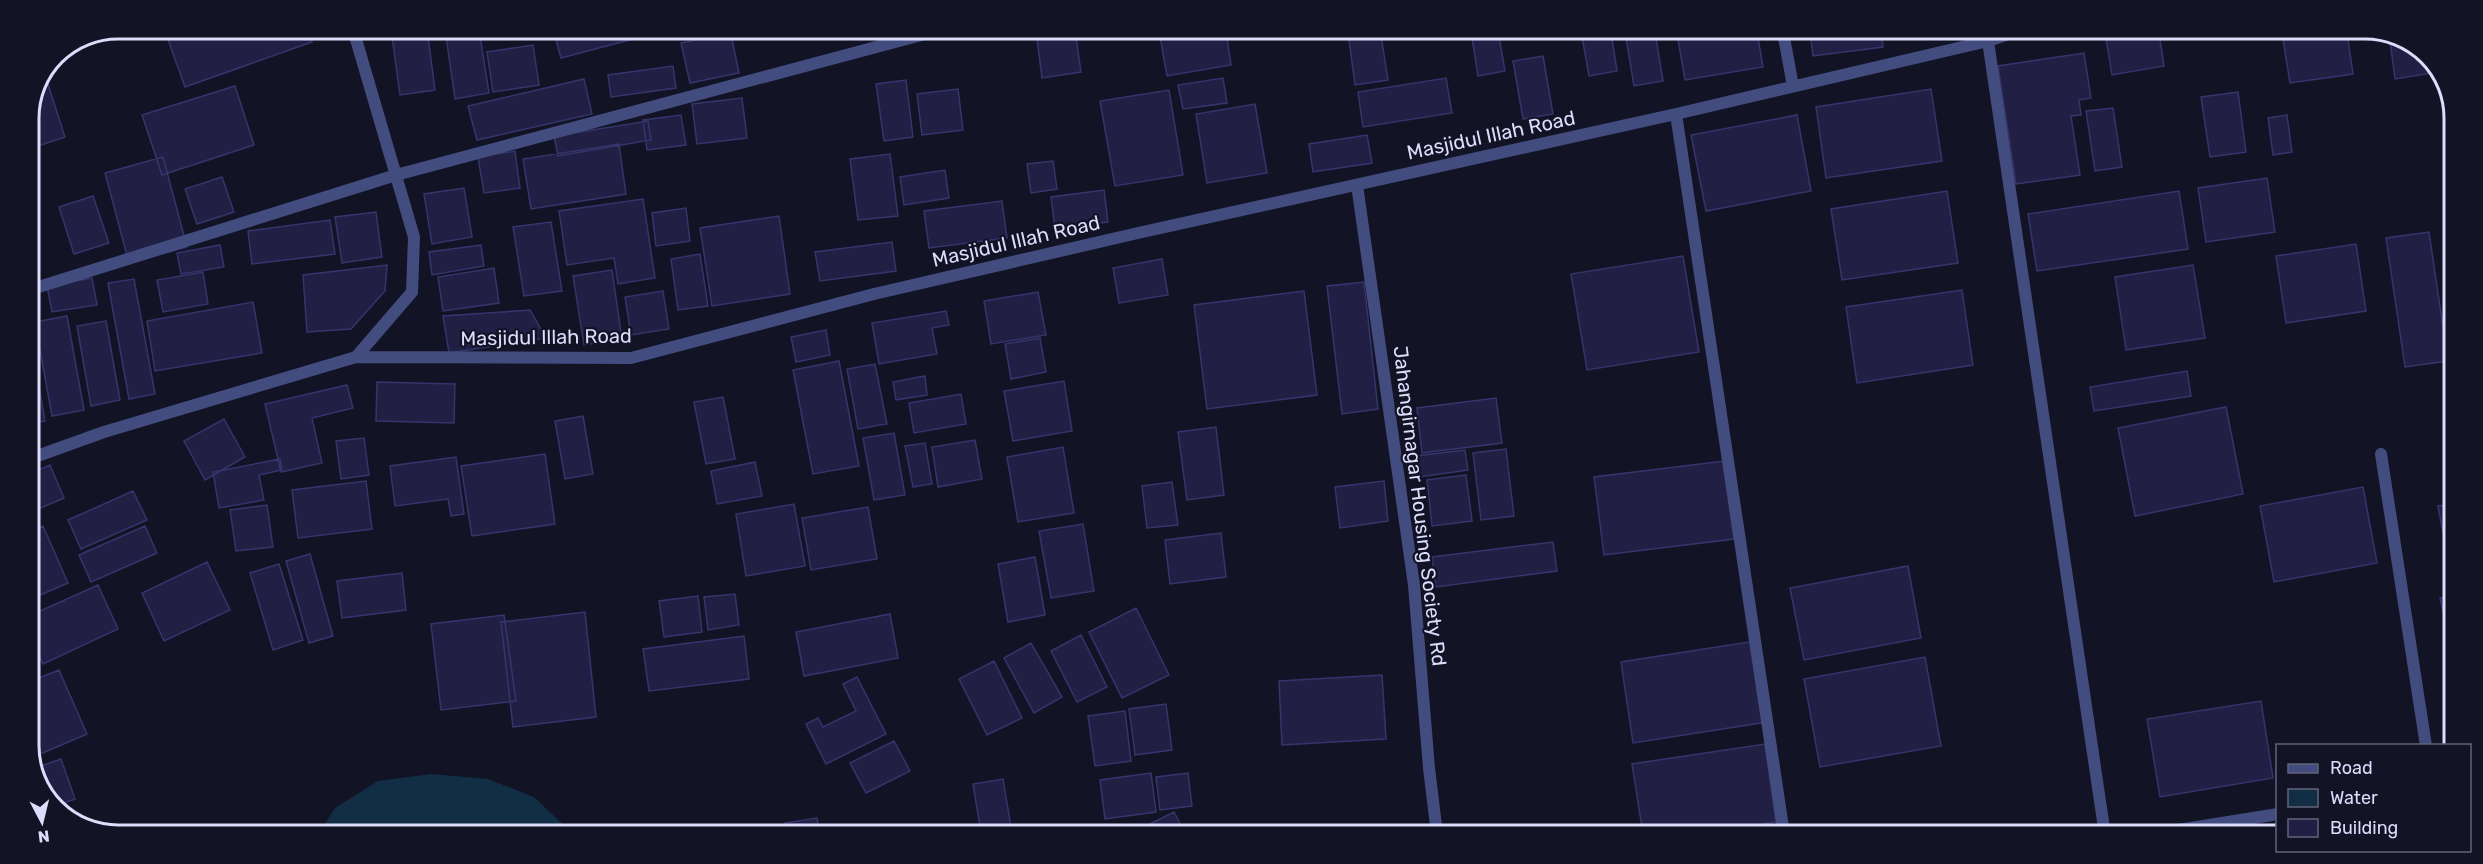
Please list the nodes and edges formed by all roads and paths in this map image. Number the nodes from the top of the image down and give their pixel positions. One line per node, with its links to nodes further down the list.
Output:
1 (356, 39): 8 (street)
2 (906, 39): 8 (street)
3 (1784, 39): 6 (street)
4 (1994, 39): 5 (street, Masjidul Illah Road)
5 (1988, 41): 6 (street, Masjidul Illah Road); 18 (street)
6 (1793, 86): 7 (street, Masjidul Illah Road)
7 (1676, 114): 9 (street, Masjidul Illah Road); 17 (street)
8 (396, 175): 10 (street); 11 (street)
9 (1357, 184): 11 (street, Masjidul Illah Road); 16 (street, Jahangirnagar Housing Society Rd)
10 (39, 287)
11 (356, 357): 13 (street, Masjidul Illah Road)
12 (2381, 454): 14 (street)
13 (39, 455)
14 (2426, 744)
15 (2276, 814): 19 (street)
16 (1436, 825)
17 (1783, 825)
18 (2103, 825)
19 (2209, 825)

